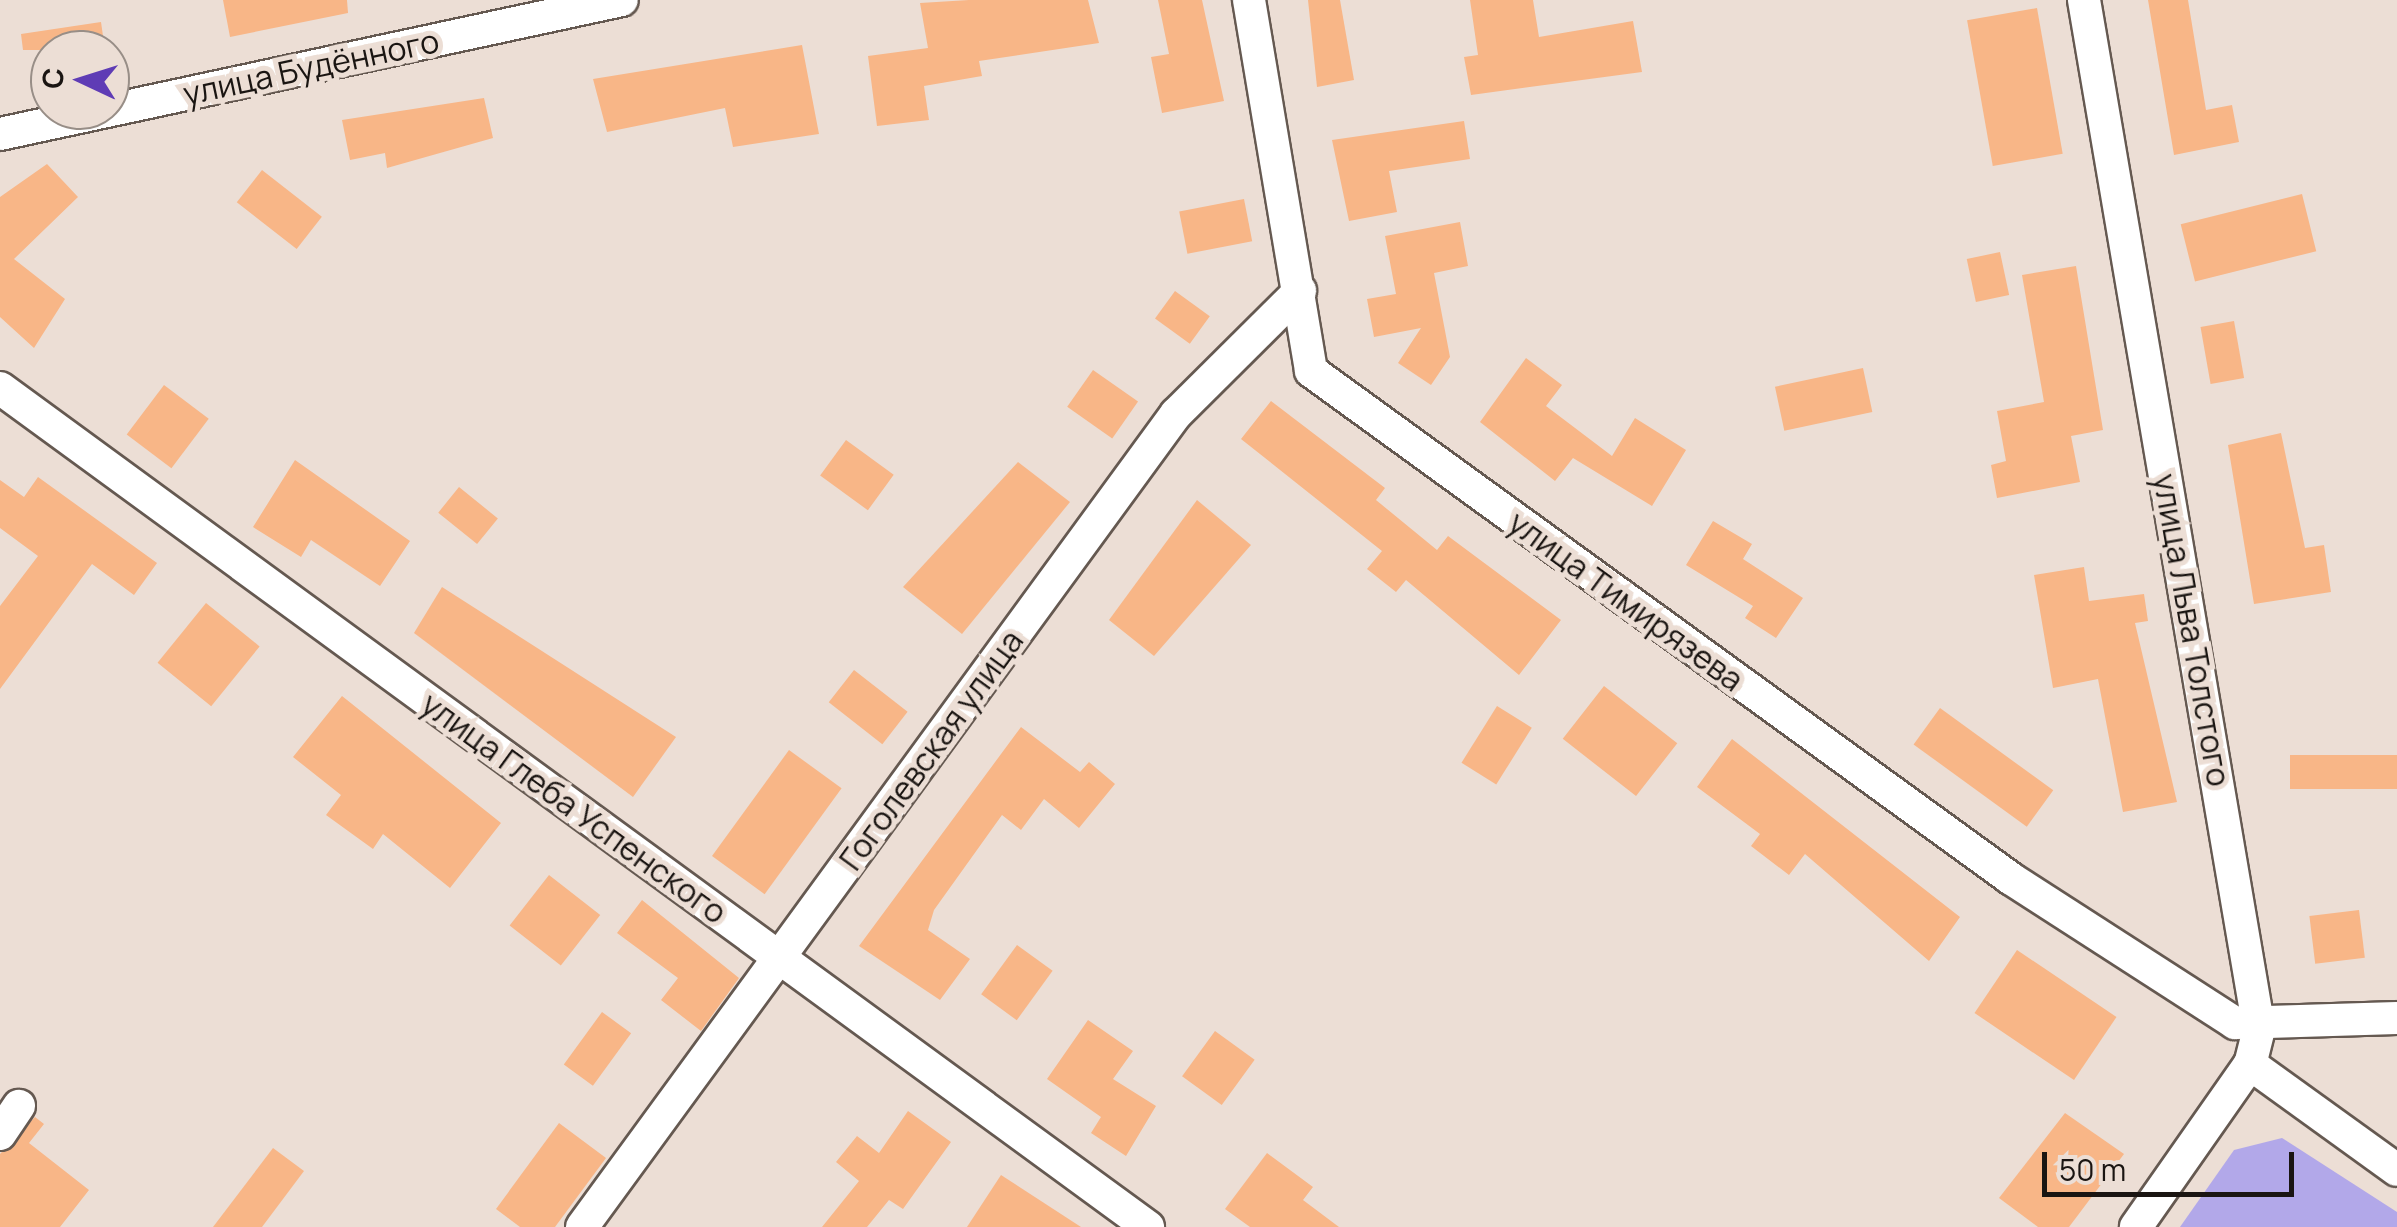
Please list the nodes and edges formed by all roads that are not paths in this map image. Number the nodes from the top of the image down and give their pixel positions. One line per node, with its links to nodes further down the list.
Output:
1 (622, 0): 4 (street, улица Будённого)
2 (1248, 0): 5 (street, улица Тимирязева)
3 (2084, 0): 9 (street, улица Льва Толстого)
4 (0, 134)
5 (1300, 291): 7 (street, Гоголевская улица); 9 (street, улица Тимирязева)
6 (0, 388): 7 (street, улица Глеба Успенского)
7 (780, 958): 14 (street, Гоголевская улица); 15 (street, улица Глеба Успенского)
8 (2397, 1018): 9 (street)
9 (2260, 1029): 10 (street, улица Льва Толстого)
10 (2250, 1064): 13 (street); 16 (street, улица Льва Толстого)
11 (19, 1106): 12 (street)
12 (0, 1134)
13 (2397, 1170)
14 (582, 1227)
15 (1148, 1227)
16 (2136, 1227)

